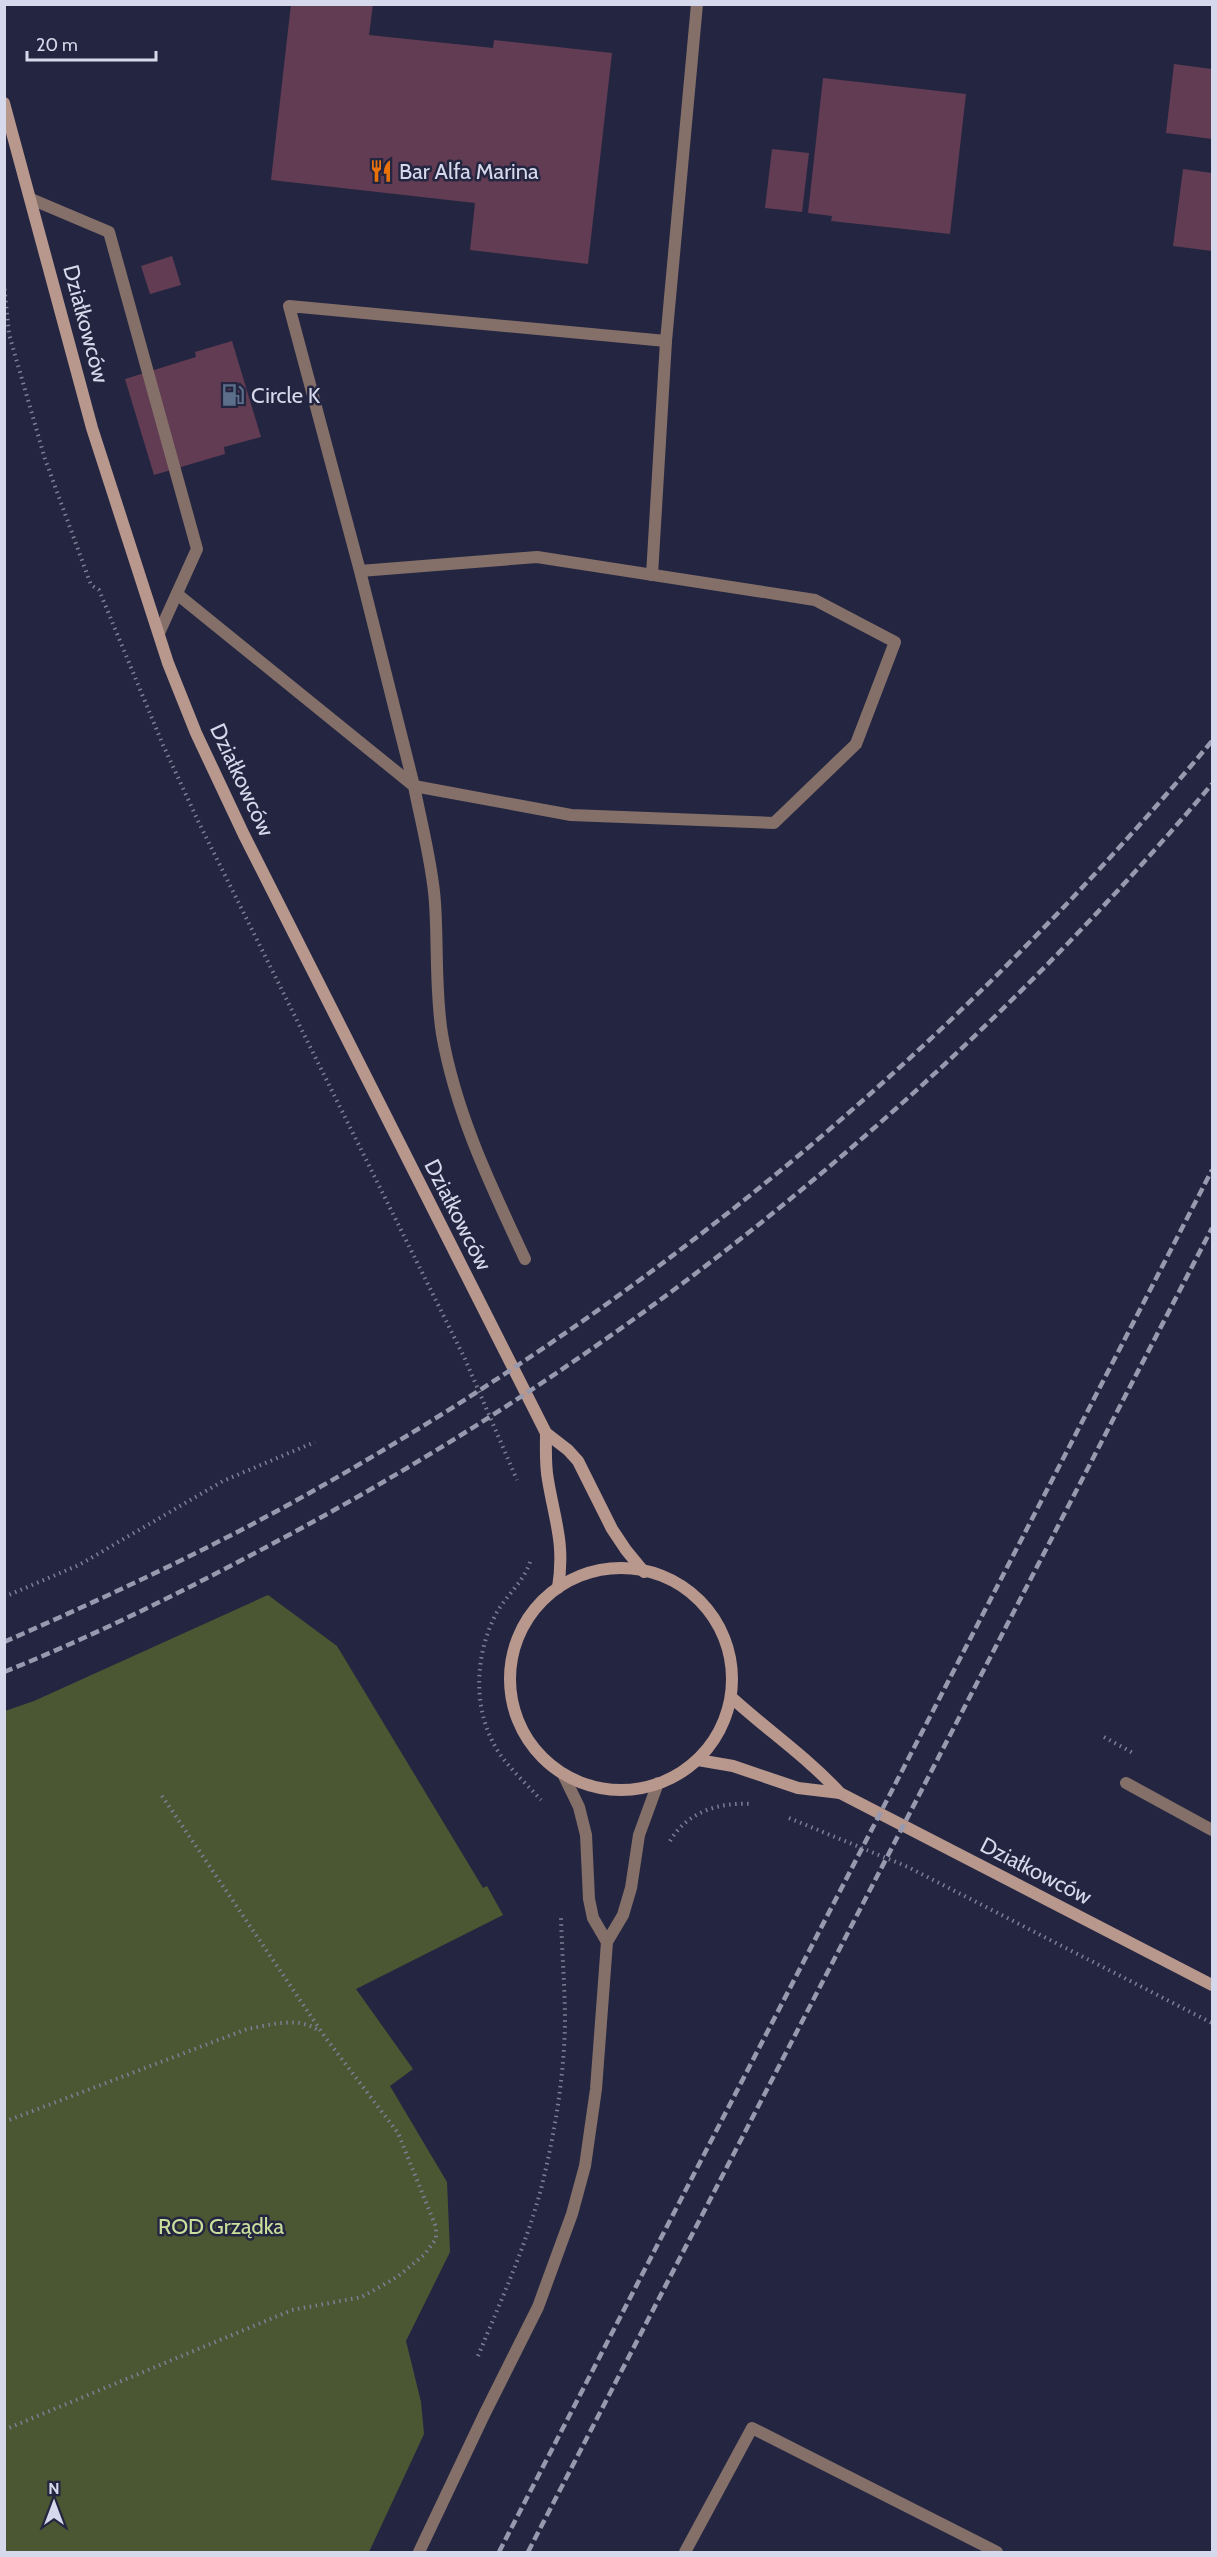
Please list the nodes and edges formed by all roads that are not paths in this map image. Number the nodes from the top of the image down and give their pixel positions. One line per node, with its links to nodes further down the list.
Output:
1 (697, 4): 4 (street)
2 (4, 103): 3 (street, Działkowców)
3 (30, 199): 7 (street); 8 (street, Działkowców)
4 (666, 341): 5 (street); 6 (street)
5 (360, 571): 6 (street); 9 (street)
6 (652, 575): 9 (street)
7 (177, 594): 8 (street); 9 (street)
8 (159, 633): 11 (street, Działkowców)
9 (414, 786): 10 (street)
10 (525, 1259)
11 (546, 1433): 12 (street, Działkowców); 13 (street, Działkowców)
12 (644, 1572): 13 (street); 14 (street)
13 (558, 1588): 16 (street)
14 (731, 1697): 15 (street); 19 (street, Działkowców)
15 (698, 1760): 17 (street); 19 (street, Działkowców)
16 (563, 1774): 17 (street); 21 (street)
17 (658, 1783): 21 (street)
18 (1126, 1784): 20 (street)
19 (840, 1794): 22 (street, Działkowców)
20 (1210, 1824)
21 (607, 1942): 23 (street)
22 (1212, 1985)
23 (419, 2553)
24 (685, 2553): 25 (street)
25 (997, 2553)

